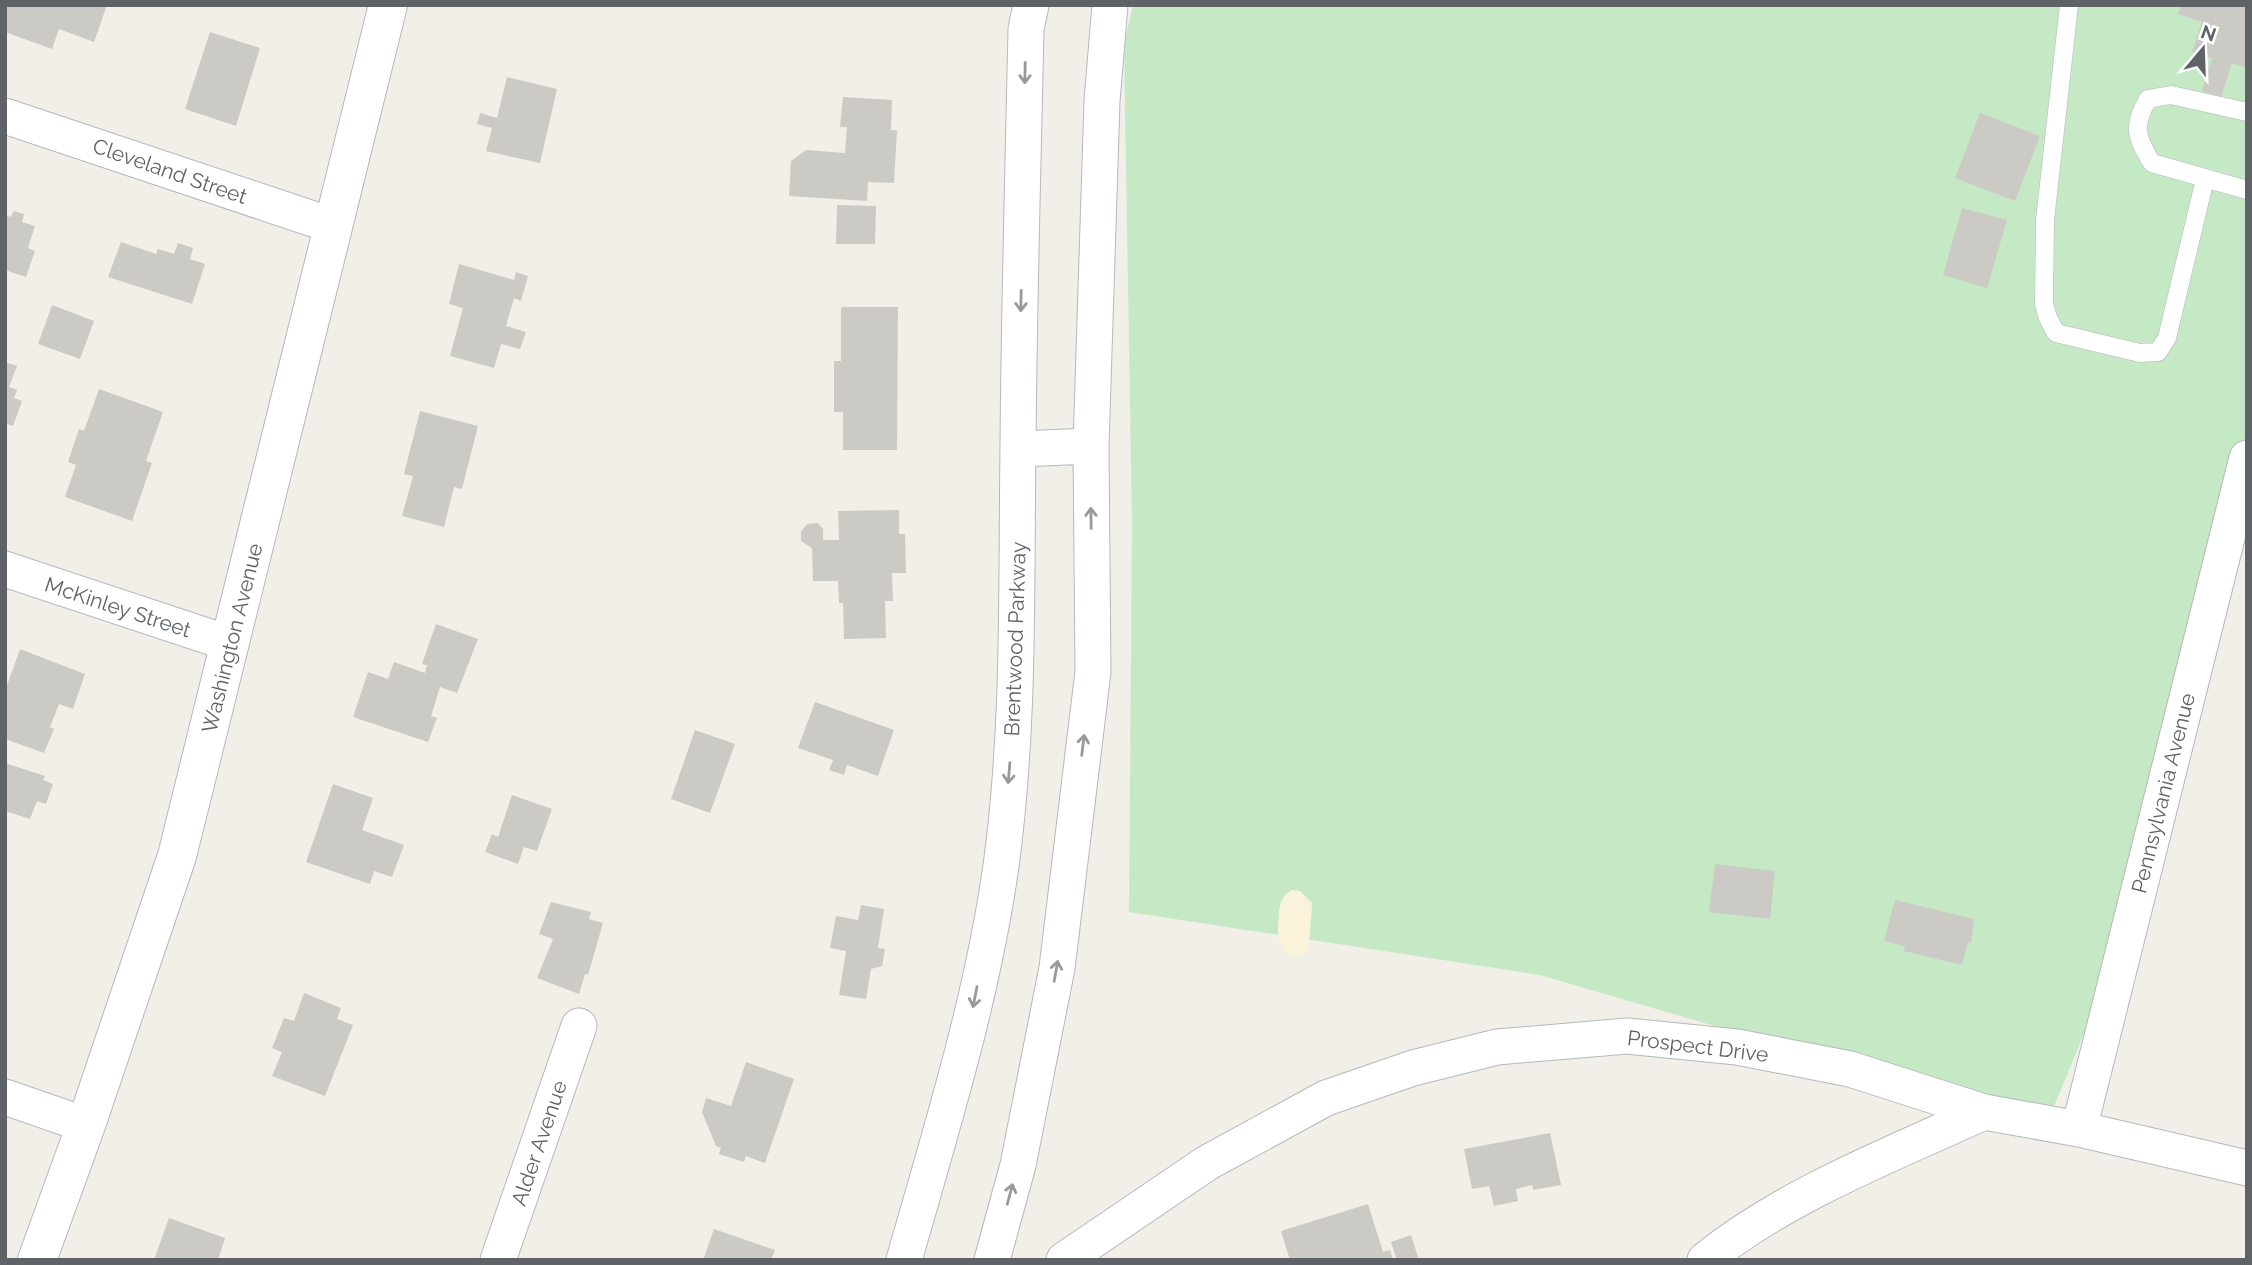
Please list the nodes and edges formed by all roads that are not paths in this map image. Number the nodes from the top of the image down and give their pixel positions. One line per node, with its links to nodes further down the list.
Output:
1 (388, 5): 9 (street, Washington Avenue)
2 (1031, 5): 11 (street, Brentwood Parkway, one-way to 11)
3 (1111, 5): 10 (street)
4 (2069, 5): 7 (lane)
5 (2247, 112): 7 (lane)
6 (5, 116): 9 (street, Cleveland Street)
7 (2205, 179): 8 (lane)
8 (2247, 190)
9 (334, 226): 14 (street, Washington Avenue)
10 (1091, 446): 11 (street); 24 (street, one-way to 10)
11 (1017, 449): 23 (street, Brentwood Parkway, one-way to 23)
12 (2247, 458): 19 (street, Pennsylvania Avenue)
13 (5, 569): 14 (street, McKinley Street)
14 (231, 644): 18 (street, Washington Avenue)
15 (579, 1026): 22 (street, Alder Avenue)
16 (5, 1097): 18 (street)
17 (1984, 1112): 19 (street, Prospect Drive); 25 (street, Prospect Drive); 26 (street)
18 (86, 1125): 21 (street, Washington Avenue)
19 (2079, 1129): 20 (street, Prospect Drive)
20 (2247, 1168)
21 (37, 1260)
22 (498, 1260)
23 (904, 1260)
24 (992, 1260)
25 (1064, 1260)
26 (1705, 1260)

